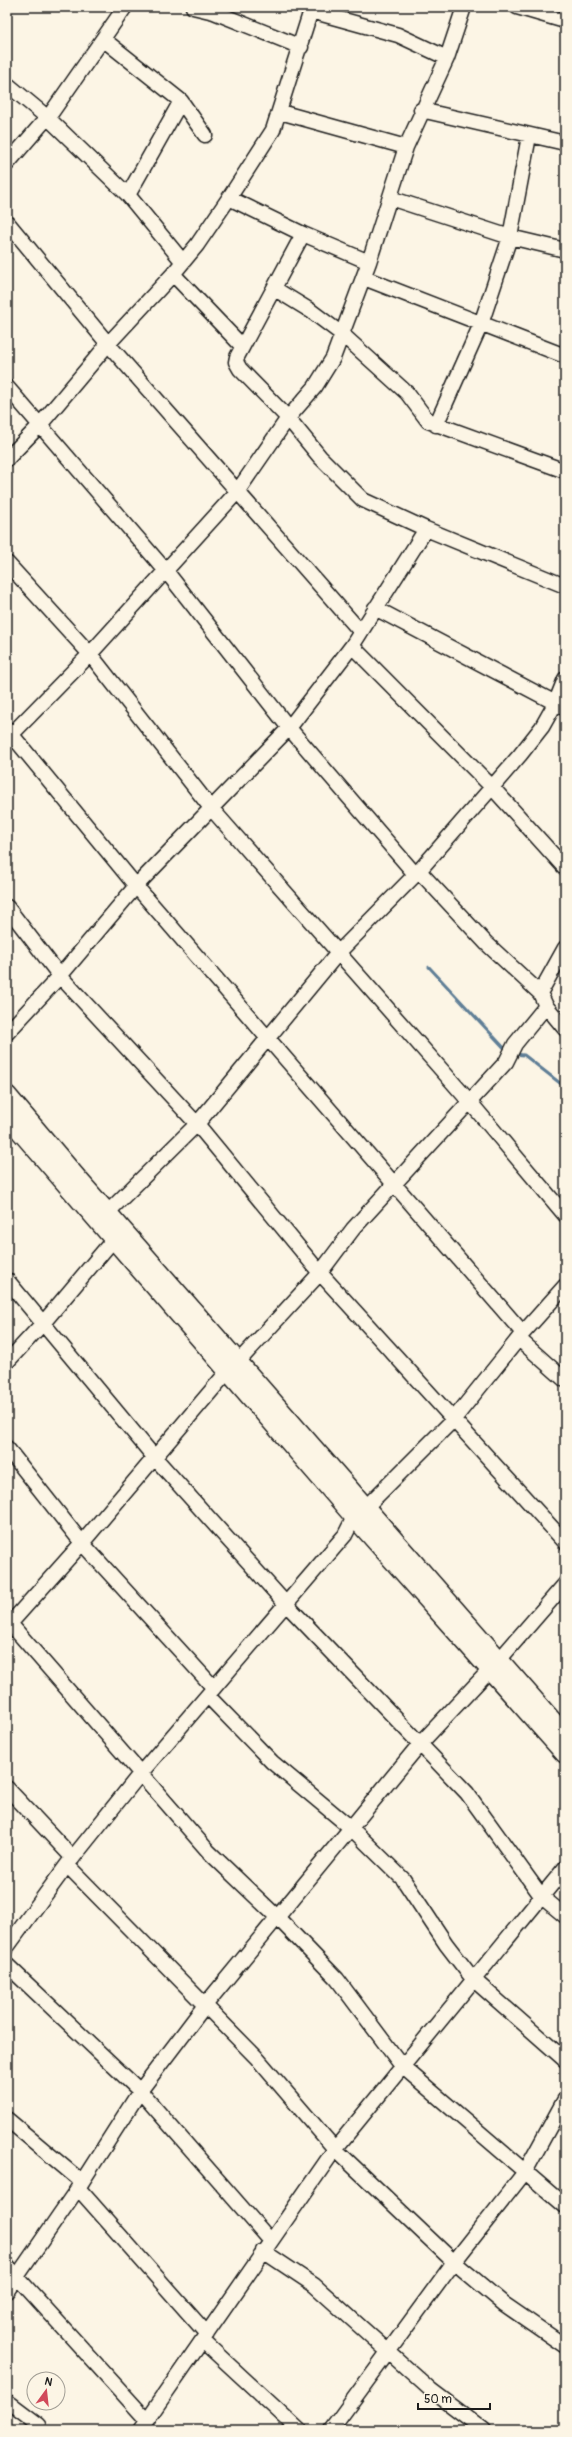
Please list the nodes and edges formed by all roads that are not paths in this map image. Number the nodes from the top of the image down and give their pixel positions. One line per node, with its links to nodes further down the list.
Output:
1 (125, 7): 7 (street)
2 (193, 7): 8 (street)
3 (464, 7): 9 (street)
4 (517, 7): 6 (street)
5 (312, 9): 8 (street); 9 (street)
6 (565, 21)
7 (103, 39): 11 (street); 14 (street)
8 (301, 47): 13 (street)
9 (446, 58): 12 (street)
10 (7, 84): 14 (street)
11 (181, 101): 15 (street); 20 (street)
12 (421, 110): 16 (street); 18 (street)
13 (280, 112): 18 (street); 21 (street)
14 (48, 118): 19 (street); 20 (street)
15 (205, 135)
16 (529, 136): 17 (street); 25 (street)
17 (565, 143)
18 (406, 146): 22 (street)
19 (7, 164)
20 (128, 195): 27 (street)
21 (229, 198): 24 (street); 27 (street)
22 (390, 198): 25 (street); 28 (street)
23 (7, 222): 34 (street)
24 (303, 234): 28 (street); 31 (street)
25 (510, 237): 26 (street); 32 (street)
26 (565, 250)
27 (183, 262): 29 (street)
28 (369, 262): 30 (street)
29 (173, 274): 34 (street); 35 (street)
30 (364, 278): 32 (street); 33 (street)
31 (275, 289): 33 (street); 35 (street)
32 (481, 324): 36 (street); 39 (street)
33 (343, 335): 38 (street); 39 (street)
34 (108, 344): 40 (street); 43 (street)
35 (242, 346): 38 (street)
36 (565, 356)
37 (7, 387): 40 (street)
38 (288, 418): 43 (street); 44 (street)
39 (436, 425): 42 (street)
40 (39, 426): 41 (street); 46 (street)
41 (7, 459)
42 (565, 471)
43 (237, 492): 46 (street); 49 (street)
44 (426, 529): 47 (street); 48 (street)
45 (7, 563): 51 (street)
46 (166, 571): 51 (street); 54 (street)
47 (565, 586)
48 (375, 608): 49 (street); 53 (street)
49 (360, 631): 50 (street)
50 (352, 646): 54 (street); 56 (street)
51 (90, 654): 55 (street); 57 (street)
52 (565, 679): 53 (street)
53 (560, 706): 56 (street)
54 (289, 728): 57 (street); 59 (street)
55 (8, 734): 60 (street)
56 (491, 786): 58 (street); 59 (street)
57 (211, 808): 60 (street); 63 (street)
58 (565, 868)
59 (417, 872): 63 (street); 65 (street)
60 (136, 886): 64 (street); 68 (street)
61 (7, 907): 64 (street)
62 (565, 948): 65 (street)
63 (338, 953): 68 (street); 70 (street)
64 (60, 976): 67 (street); 72 (street)
65 (543, 1000): 66 (street); 70 (street)
66 (565, 1029)
67 (7, 1033)
68 (267, 1036): 72 (street); 73 (street)
69 (7, 1095): 74 (main road)
70 (469, 1101): 73 (street); 75 (street)
71 (7, 1116): 76 (main road)
72 (197, 1124): 74 (street); 77 (street)
73 (394, 1186): 77 (street); 81 (street)
74 (107, 1213): 83 (main road)
75 (565, 1215)
76 (113, 1240): 80 (street); 83 (main road)
77 (320, 1273): 83 (street); 85 (street)
78 (7, 1280): 80 (street)
79 (565, 1286): 81 (street)
80 (44, 1322): 82 (street); 87 (street)
81 (521, 1336): 84 (street); 85 (street)
82 (7, 1362)
83 (233, 1366): 87 (street); 88 (main road)
84 (565, 1380)
85 (454, 1419): 88 (street); 89 (street)
86 (7, 1448): 90 (street)
87 (155, 1458): 90 (street); 92 (street)
88 (360, 1512): 92 (street); 94 (main road)
89 (565, 1542)
90 (82, 1543): 93 (street); 95 (street)
91 (565, 1584): 94 (street)
92 (286, 1604): 95 (street); 97 (street)
93 (8, 1624): 99 (street)
94 (495, 1664): 96 (main road); 97 (street); 98 (main road)
95 (211, 1692): 99 (street); 101 (street)
96 (565, 1734)
97 (419, 1745): 101 (street); 104 (street)
98 (565, 1754)
99 (140, 1774): 102 (street); 106 (street)
100 (7, 1788): 102 (street)
101 (351, 1828): 106 (street); 109 (street)
102 (70, 1861): 107 (street); 110 (street)
103 (565, 1868): 104 (street)
104 (542, 1897): 105 (street); 109 (street)
105 (565, 1916)
106 (277, 1917): 110 (street); 112 (street)
107 (7, 1946)
108 (7, 1965): 113 (street)
109 (473, 1979): 111 (street); 112 (street)
110 (206, 2004): 113 (street); 116 (street)
111 (565, 2060)
112 (402, 2066): 116 (street); 117 (street)
113 (140, 2091): 118 (street); 120 (street)
114 (565, 2099): 117 (street)
115 (7, 2119): 118 (street)
116 (335, 2149): 120 (street); 121 (street)
117 (525, 2172): 119 (street); 121 (street)
118 (80, 2185): 123 (street); 125 (street)
119 (565, 2206)
120 (267, 2245): 125 (street); 127 (street)
121 (454, 2262): 126 (street); 127 (street)
122 (7, 2266): 123 (street)
123 (18, 2276): 124 (street); 130 (street)
124 (7, 2291)
125 (205, 2338): 130 (street); 131 (street)
126 (563, 2340)
127 (387, 2353): 132 (street); 133 (street)
128 (7, 2401): 129 (street)
129 (39, 2425)
130 (143, 2427)
131 (299, 2430)
132 (331, 2430)
133 (484, 2430)

